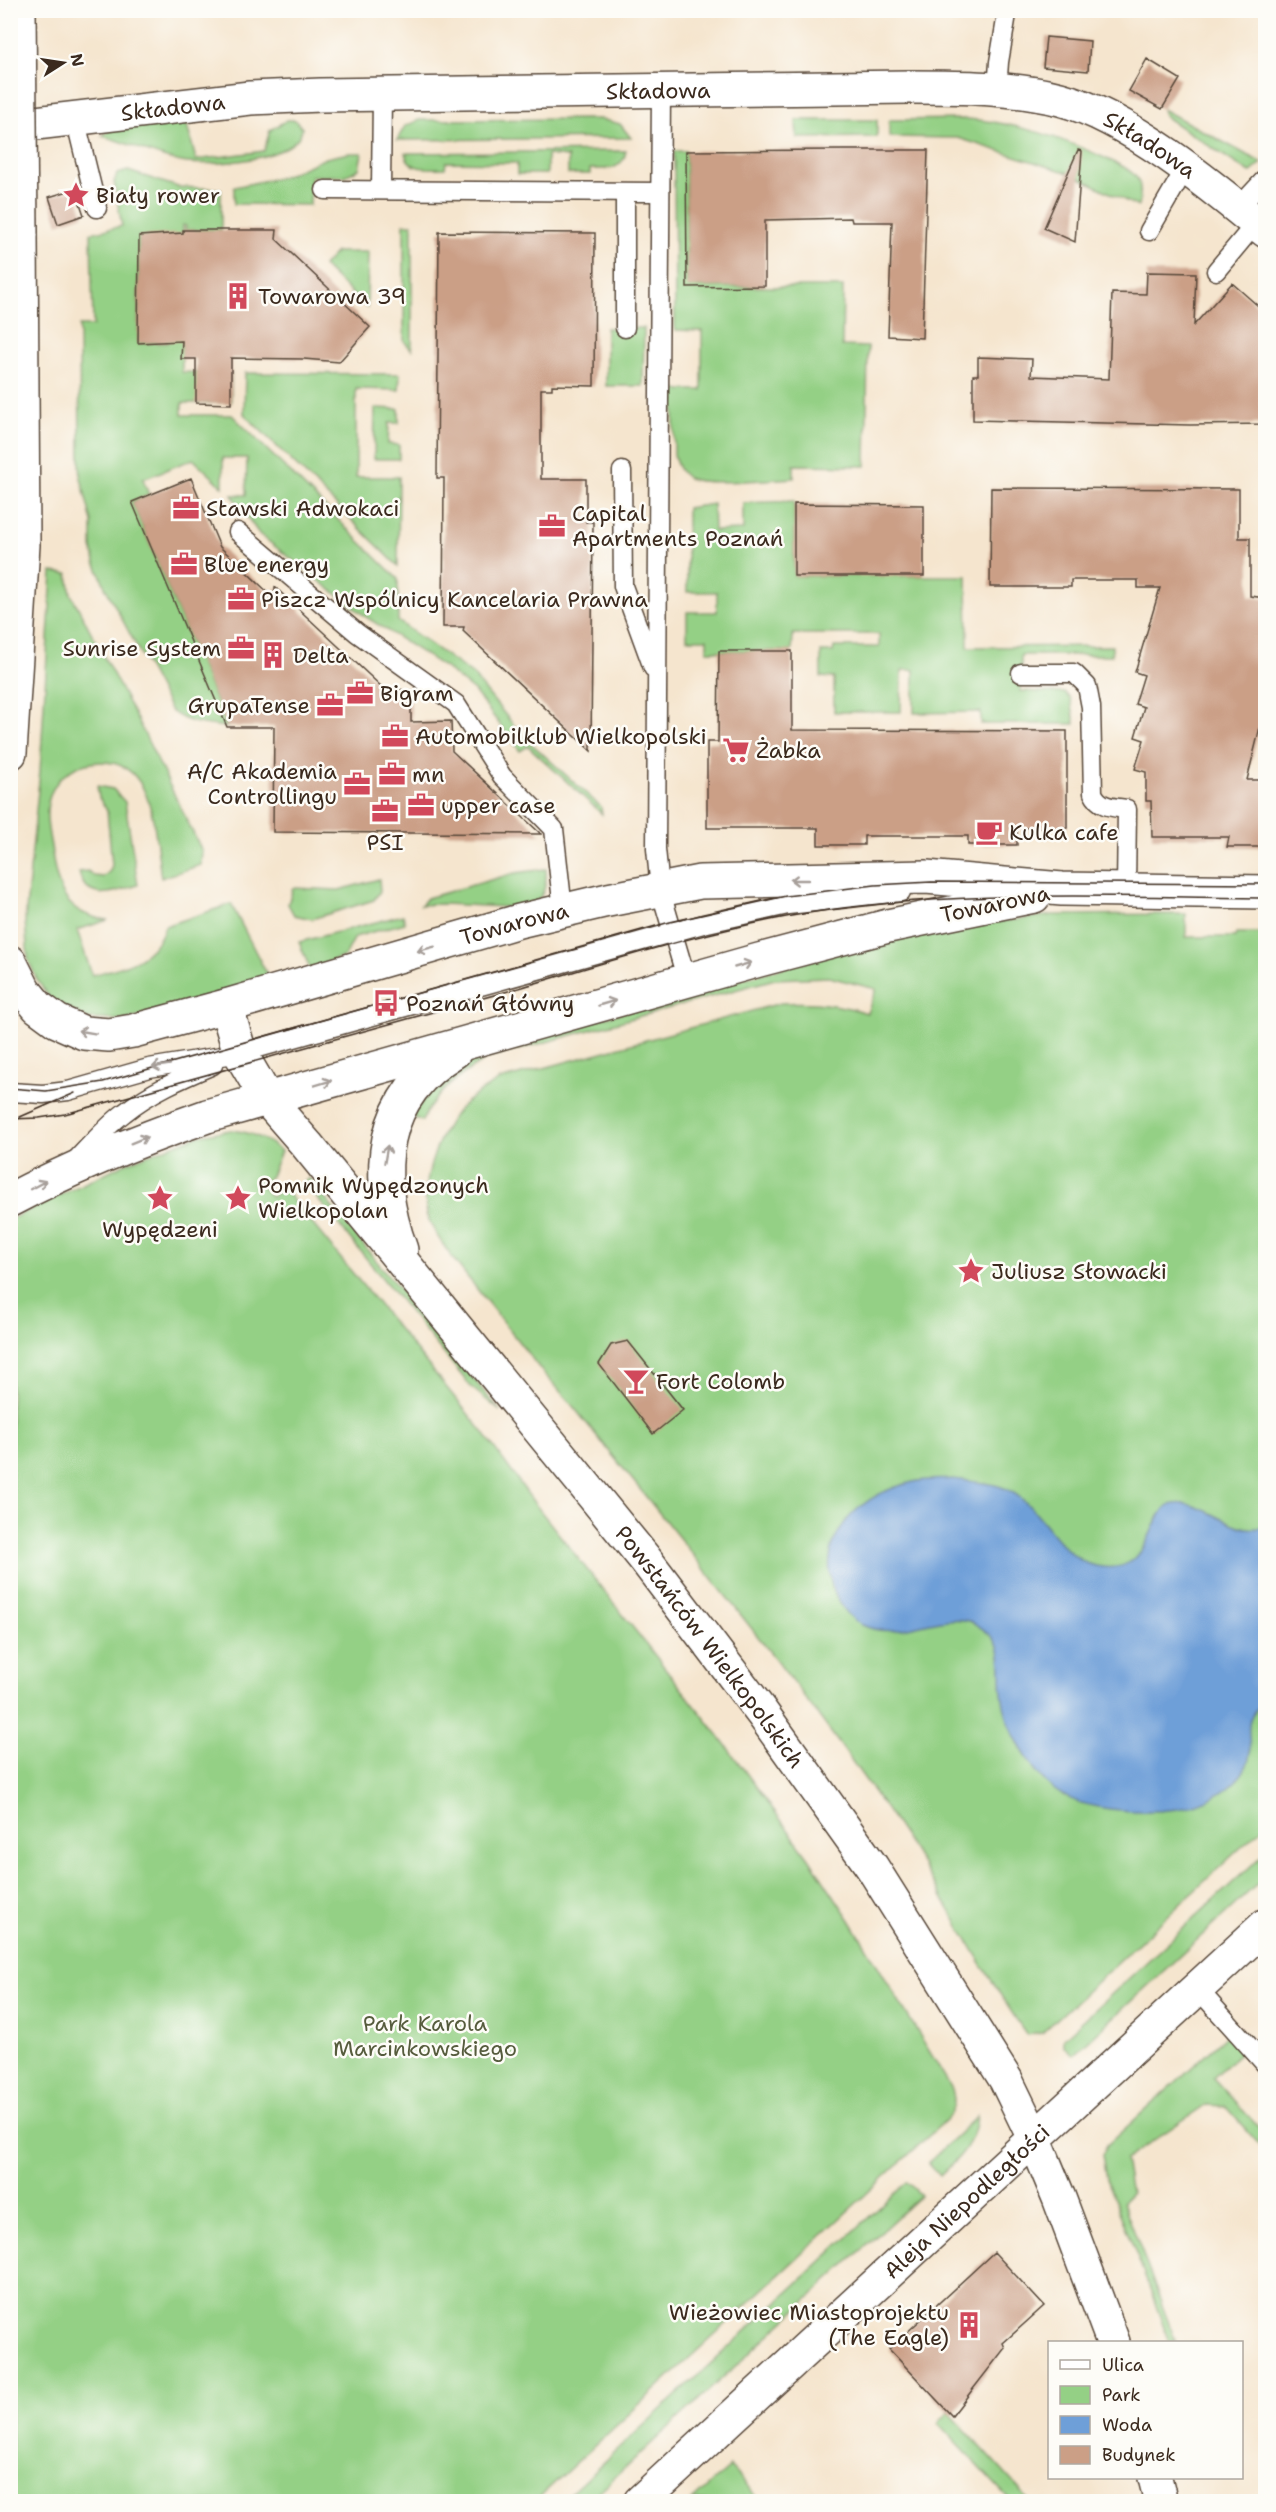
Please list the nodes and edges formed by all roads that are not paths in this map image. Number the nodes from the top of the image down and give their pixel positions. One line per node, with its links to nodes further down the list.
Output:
1 (19, 10): 23 (street, bridge)
2 (1010, 10): 4 (lane)
3 (661, 90): 4 (street, Składowa); 5 (street, Składowa); 13 (lane)
4 (997, 90): 8 (street, Składowa)
5 (382, 94): 6 (street, Składowa); 11 (lane)
6 (75, 118): 7 (street, Składowa); 14 (lane)
7 (10, 126)
8 (1185, 169): 15 (street, Składowa); 16 (lane)
9 (1266, 178): 15 (lane)
10 (325, 190): 11 (lane)
11 (381, 190): 12 (lane)
12 (625, 192): 13 (lane); 18 (lane)
13 (660, 192): 22 (lane)
14 (97, 208)
15 (1256, 220): 17 (lane)
16 (1149, 231)
17 (1216, 271)
18 (625, 328)
19 (622, 471): 22 (lane)
20 (238, 532): 28 (lane)
21 (1021, 673): 26 (lane)
22 (657, 678): 24 (lane)
23 (10, 753)
24 (660, 889): 25 (street, Towarowa, one-way to 24); 28 (street, Towarowa); 29 (lane)
25 (1062, 889): 26 (street, Towarowa); 29 (lane, Towarowa); 31 (street, Towarowa, one-way to 25)
26 (1126, 890): 27 (street, Towarowa)
27 (1266, 892)
28 (562, 910): 32 (street, Towarowa, one-way to 32)
29 (673, 932): 31 (lane); 34 (lane, Towarowa)
30 (10, 962): 32 (street, Towarowa, one-way to 30)
31 (687, 981): 33 (street, Towarowa, one-way to 31)
32 (226, 1006): 34 (street, Powstańców Wielkopolskich)
33 (490, 1034): 36 (street, Towarowa, one-way to 33); 39 (street, one-way to 33)
34 (240, 1053): 35 (lane, Towarowa, one-way to 35); 36 (street, Powstańców Wielkopolskich); 37 (lane, Towarowa)
35 (10, 1092)
36 (267, 1099): 37 (street, Towarowa, one-way to 36); 39 (street, Powstańców Wielkopolskich)
37 (66, 1170): 38 (street, Towarowa, one-way to 37)
38 (10, 1200)
39 (411, 1271): 43 (street, Powstańców Wielkopolskich)
40 (1266, 1924): 41 (street, Aleja Niepodległości)
41 (1197, 1988): 42 (lane); 43 (street, Aleja Niepodległości)
42 (1266, 2065)
43 (1034, 2138): 44 (street, Powstańców Wielkopolskich); 46 (street, Aleja Niepodległości)
44 (1112, 2341)
45 (1155, 2479): 47 (street)
46 (640, 2502)
47 (1161, 2502)

